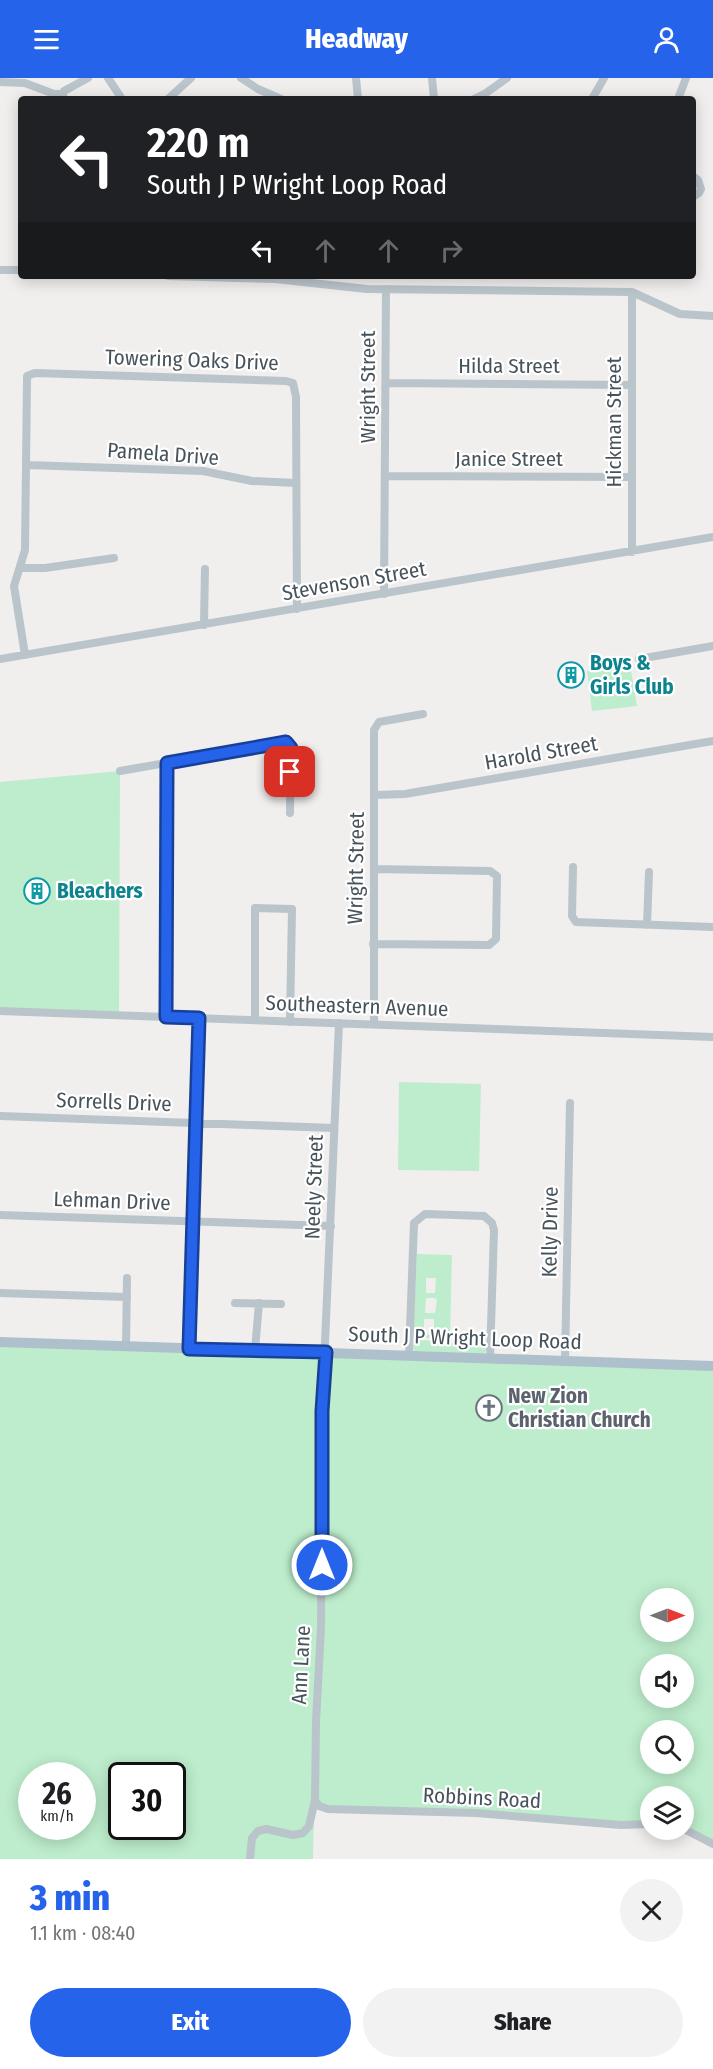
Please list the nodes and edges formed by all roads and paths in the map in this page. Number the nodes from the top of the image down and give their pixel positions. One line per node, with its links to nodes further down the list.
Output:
1 (88, 78): 11 (street)
2 (108, 78): 12 (street)
3 (191, 78): 13 (street)
4 (241, 78): 14 (street)
5 (356, 78): 15 (street)
6 (432, 78): 16 (street)
7 (507, 78): 17 (street)
8 (604, 78): 18 (street)
9 (686, 78): 19 (street)
10 (0, 82): 11 (street)
11 (62, 96)
12 (120, 96)
13 (171, 96)
14 (275, 96)
15 (358, 96)
16 (434, 96)
17 (480, 96)
18 (594, 96)
19 (679, 96)
20 (696, 178): 21 (street)
21 (696, 195)
22 (1, 270): 23 (street)
23 (18, 270)
24 (275, 279): 25 (street)
25 (386, 289): 26 (street); 28 (street, Wright Street)
26 (632, 292): 27 (street); 29 (street, Hickman Street)
27 (713, 316)
28 (386, 383): 29 (street, Hilda Street); 31 (street, Wright Street)
29 (632, 385): 32 (street, Hickman Street)
30 (27, 465): 33 (street, Pamela Drive); 33 (street, Towering Oaks Drive); 37 (street)
31 (385, 476): 32 (street, Janice Street); 39 (street, Wright Street)
32 (632, 477): 35 (street, Hickman Street)
33 (296, 483): 40 (street, Towering Oaks Drive)
34 (713, 537): 35 (street, Stevenson Street)
35 (632, 552): 39 (street, Stevenson Street)
36 (114, 558): 37 (street)
37 (20, 568): 43 (street)
38 (205, 569): 41 (street)
39 (384, 594): 40 (street, Stevenson Street)
40 (297, 609): 41 (street, Stevenson Street)
41 (204, 625): 43 (street, Stevenson Street)
42 (713, 646): 45 (street)
43 (25, 655): 44 (street, Stevenson Street)
44 (0, 659)
45 (639, 659)
46 (423, 714): 50 (street, Wright Street)
47 (713, 741): 50 (street, Harold Street)
48 (167, 763): 49 (street); 51 (street); 59 (street)
49 (120, 771)
50 (375, 795): 53 (street, Wright Street)
51 (290, 813)
52 (573, 867): 55 (street)
53 (374, 869): 57 (street, Wright Street); 57 (street)
54 (649, 872): 55 (street)
55 (647, 925): 56 (street)
56 (713, 927)
57 (373, 944): 64 (street, Wright Street)
58 (0, 1011): 59 (street, Southeastern Avenue)
59 (166, 1017): 60 (street, Southeastern Avenue)
60 (199, 1018): 61 (street, Southeastern Avenue); 68 (street)
61 (255, 1020): 62 (street, Southeastern Avenue); 62 (street)
62 (290, 1022): 63 (street, Southeastern Avenue)
63 (339, 1023): 64 (street, Southeastern Avenue); 69 (street, Neely Street)
64 (374, 1024): 65 (street, Southeastern Avenue)
65 (713, 1037)
66 (570, 1103): 86 (street, Kelly Drive)
67 (0, 1116): 68 (street, Sorrells Drive)
68 (196, 1123): 69 (street, Sorrells Drive); 71 (street)
69 (334, 1128): 72 (street, Neely Street)
70 (0, 1215): 71 (street, Lehman Drive)
71 (193, 1222): 72 (street, Lehman Drive); 81 (street)
72 (331, 1226): 83 (street, Neely Street)
73 (127, 1278): 75 (street)
74 (0, 1293): 75 (street)
75 (127, 1297): 80 (street)
76 (235, 1303): 77 (street)
77 (259, 1303): 78 (street); 82 (street)
78 (281, 1304)
79 (0, 1342): 80 (main road, South J P Wright Loop Road)
80 (126, 1347): 81 (main road, South J P Wright Loop Road)
81 (189, 1349): 82 (main road, South J P Wright Loop Road)
82 (255, 1350): 83 (main road, South J P Wright Loop Road)
83 (326, 1352): 84 (main road, South J P Wright Loop Road); 88 (street, Ann Lane)
84 (409, 1355): 85 (main road, South J P Wright Loop Road); 85 (street)
85 (490, 1359): 86 (main road, South J P Wright Loop Road)
86 (565, 1362): 87 (main road, South J P Wright Loop Road)
87 (713, 1366)
88 (315, 1800): 89 (street, Robbins Road); 92 (street, Ann Lane)
89 (640, 1824)
90 (694, 1834): 91 (street)
91 (713, 1844)
92 (250, 1859)

